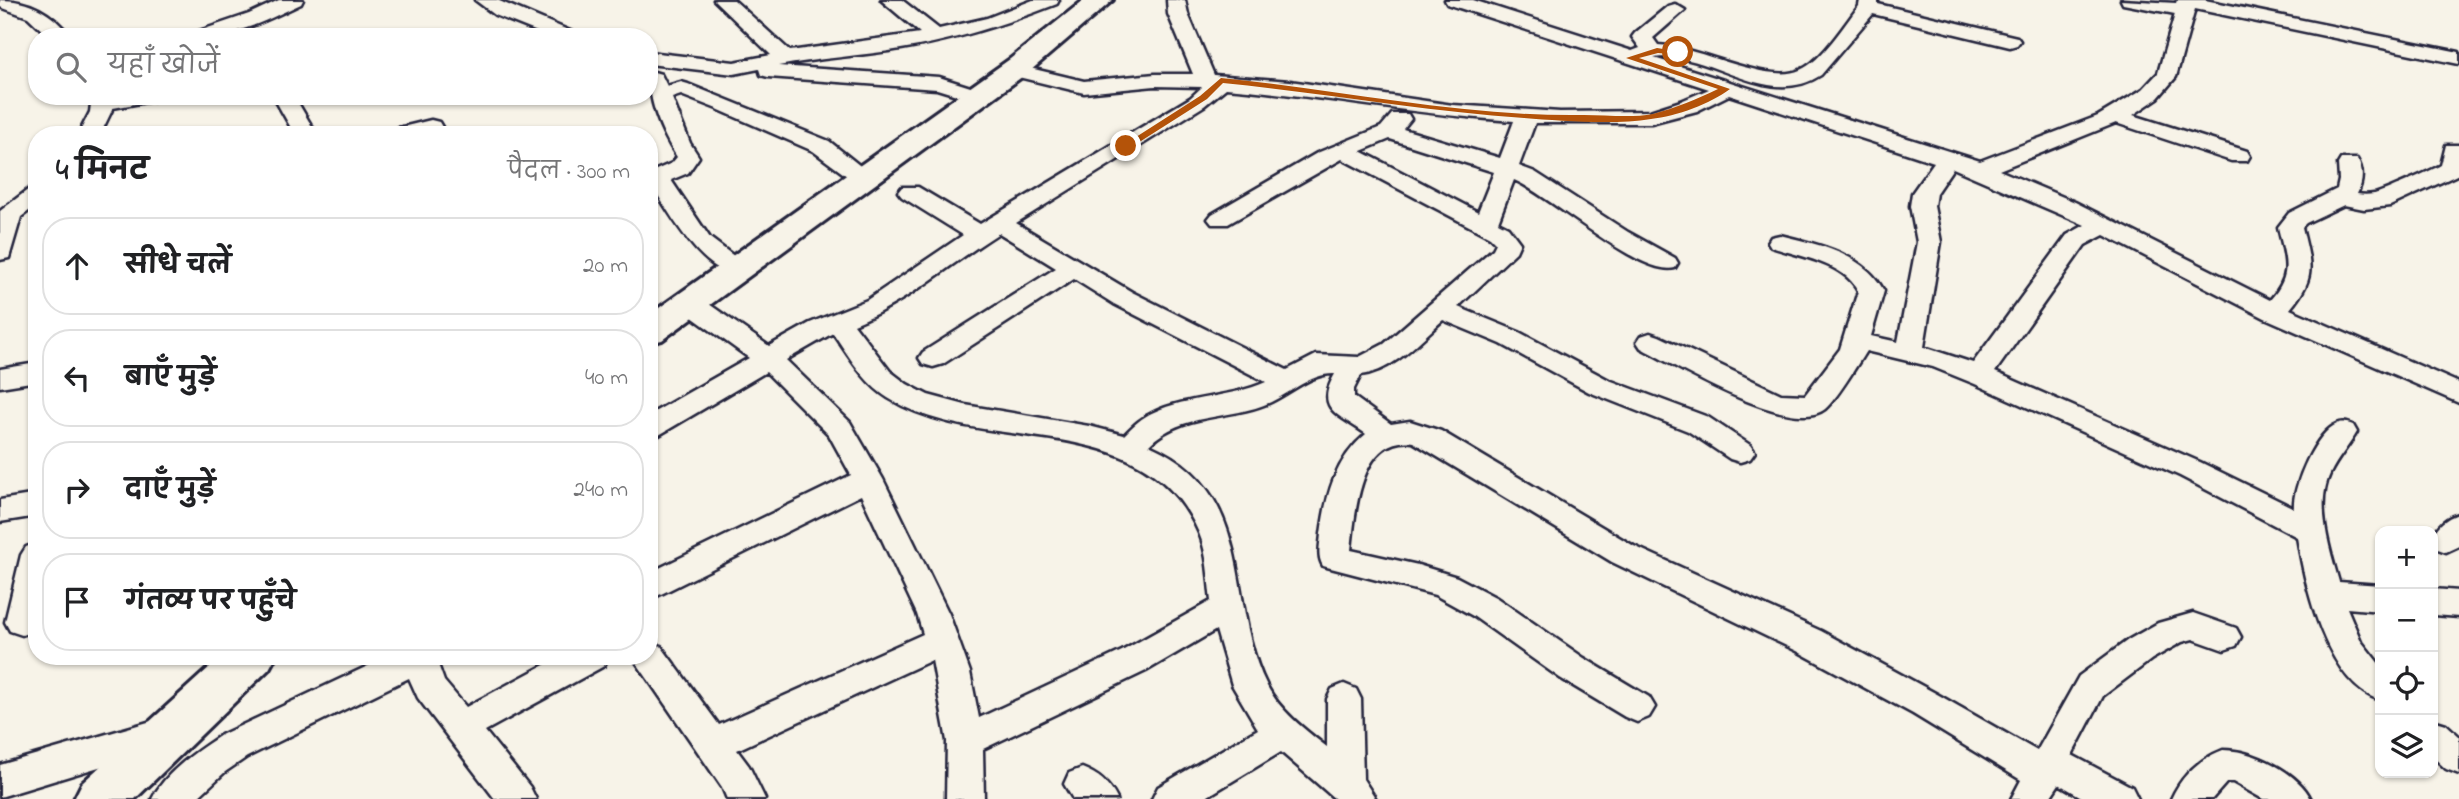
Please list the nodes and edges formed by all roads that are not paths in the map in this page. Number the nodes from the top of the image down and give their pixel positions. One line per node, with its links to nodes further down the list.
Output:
1 (45, 0): 15 (street)
2 (294, 0): 19 (street)
3 (484, 0): 17 (street)
4 (528, 0): 17 (street)
5 (723, 0): 24 (street)
6 (1050, 0): 21 (street)
7 (1100, 0): 28 (street)
8 (1176, 0): 29 (street)
9 (1454, 0): 23 (street)
10 (2130, 0): 14 (street)
11 (0, 1): 15 (street)
12 (900, 2): 21 (street)
13 (1869, 4): 22 (street); 23 (street)
14 (2186, 4): 25 (street); 37 (street)
15 (19, 7): 18 (street)
16 (1675, 10): 23 (street)
17 (502, 11): 20 (street)
18 (51, 28)
19 (227, 28)
20 (545, 28)
21 (936, 36): 24 (street)
22 (2010, 41)
23 (1641, 54): 31 (street)
24 (786, 58): 27 (street)
25 (2459, 58)
26 (658, 61): 27 (street)
27 (734, 68): 33 (street)
28 (1013, 70): 29 (street); 33 (street)
29 (1214, 80): 36 (street); 58 (street)
30 (658, 86): 32 (street)
31 (1726, 89): 38 (street); 45 (street)
32 (661, 95): 49 (street); 50 (street)
33 (976, 95): 50 (street)
34 (102, 105): 39 (street)
35 (288, 105): 40 (street)
36 (1408, 105): 38 (street); 41 (street)
37 (2115, 116): 44 (street); 48 (street)
38 (1527, 117): 47 (street)
39 (95, 126)
40 (301, 126)
41 (1389, 132): 42 (street); 47 (street)
42 (1341, 150): 55 (street); 56 (street)
43 (2454, 150): 53 (street)
44 (2239, 156)
45 (1948, 158): 48 (street); 71 (street)
46 (2349, 164): 53 (street)
47 (1507, 169): 56 (street); 61 (street)
48 (1980, 170): 57 (street)
49 (658, 177)
50 (863, 177): 63 (street)
51 (658, 186): 63 (street)
52 (910, 192): 58 (street)
53 (2342, 198): 66 (street)
54 (28, 201): 60 (street)
55 (1220, 219)
56 (1485, 225): 65 (street)
57 (2106, 226): 66 (street); 76 (street)
58 (989, 229): 62 (street); 67 (street)
59 (1780, 242): 69 (street)
60 (0, 253)
61 (1666, 263)
62 (1074, 268): 73 (street); 78 (street)
63 (738, 269): 64 (street)
64 (690, 303): 68 (street); 72 (street)
65 (1440, 309): 74 (street); 84 (street)
66 (2274, 312): 79 (street)
67 (839, 322): 72 (street); 83 (street)
68 (658, 325)
69 (1857, 341): 70 (street); 71 (street)
70 (1650, 342)
71 (1910, 352): 76 (street)
72 (768, 358): 80 (street); 85 (street)
73 (933, 358)
74 (1352, 367): 78 (street); 82 (street)
75 (28, 373): 77 (street)
76 (1978, 375): 88 (street)
77 (0, 378)
78 (1287, 381): 83 (street)
79 (2459, 394)
80 (658, 423)
81 (2343, 432): 88 (street)
82 (1387, 435): 106 (street); 114 (street)
83 (1130, 446): 95 (street)
84 (1740, 452)
85 (868, 479): 89 (street); 98 (street)
86 (28, 506): 87 (street)
87 (0, 511)
88 (2310, 530): 90 (street)
89 (658, 583)
90 (2329, 594): 92 (street); 104 (street)
91 (28, 595): 96 (street)
92 (2375, 598)
93 (2438, 602): 94 (street)
94 (2459, 604)
95 (1228, 607): 109 (street); 111 (street)
96 (22, 622)
97 (2224, 636): 114 (street)
98 (942, 640): 111 (street); 112 (street)
99 (243, 665): 108 (street)
100 (401, 665): 119 (street)
101 (421, 665): 107 (street)
102 (575, 665): 107 (street)
103 (655, 665): 112 (street)
104 (2375, 681)
105 (1344, 699): 116 (street)
106 (1637, 707)
107 (461, 727): 120 (street)
108 (175, 729): 115 (street); 118 (street)
109 (1283, 733): 116 (street); 117 (street)
110 (2438, 739): 113 (street)
111 (965, 741): 122 (street)
112 (712, 744): 121 (street)
113 (2459, 758)
114 (2042, 778): 123 (street)
115 (0, 781)
116 (1351, 791)
117 (1185, 796)
118 (100, 799)
119 (171, 799)
120 (517, 799)
121 (746, 799)
122 (965, 799)
123 (2119, 799)
124 (2190, 799): 125 (street)
125 (2292, 799)

